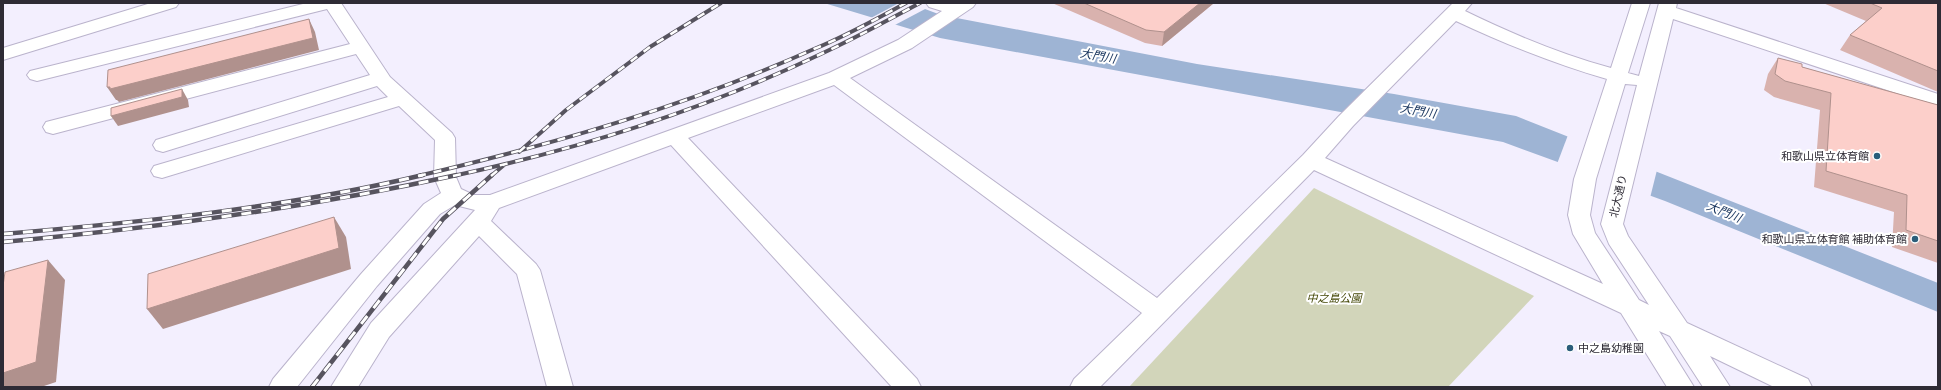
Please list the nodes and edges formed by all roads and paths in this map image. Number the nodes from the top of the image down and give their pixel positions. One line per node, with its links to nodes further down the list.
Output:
1 (170, 3): 8 (street)
2 (331, 3): 9 (street); 11 (street)
3 (934, 3): 5 (street)
4 (1641, 3): 12 (street)
5 (962, 7): 13 (street)
6 (1667, 7): 15 (street, 北大通り); 17 (street)
7 (1458, 8): 12 (street); 21 (street)
8 (112, 12): 10 (street)
9 (360, 47): 14 (street); 18 (street)
10 (3, 54)
11 (37, 76)
12 (1619, 76): 15 (street); 25 (street)
13 (836, 77): 19 (street); 26 (street)
14 (381, 78): 16 (street); 20 (street)
15 (1648, 84): 27 (street, 北大通り)
16 (402, 99): 22 (street); 23 (street)
17 (1938, 101)
18 (53, 127)
19 (675, 137): 24 (street); 31 (street)
20 (163, 145)
21 (1311, 160): 25 (street); 26 (street)
22 (162, 172)
23 (454, 195): 24 (street); 29 (street)
24 (485, 212): 28 (street); 30 (street)
25 (1631, 306): 27 (street); 33 (street)
26 (1159, 312): 32 (street)
27 (1681, 331): 34 (street, 北大通り); 35 (street)
28 (349, 384)
29 (282, 387)
30 (560, 387)
31 (908, 387)
32 (1083, 387)
33 (1681, 387)
34 (1716, 387)
35 (1799, 387)

